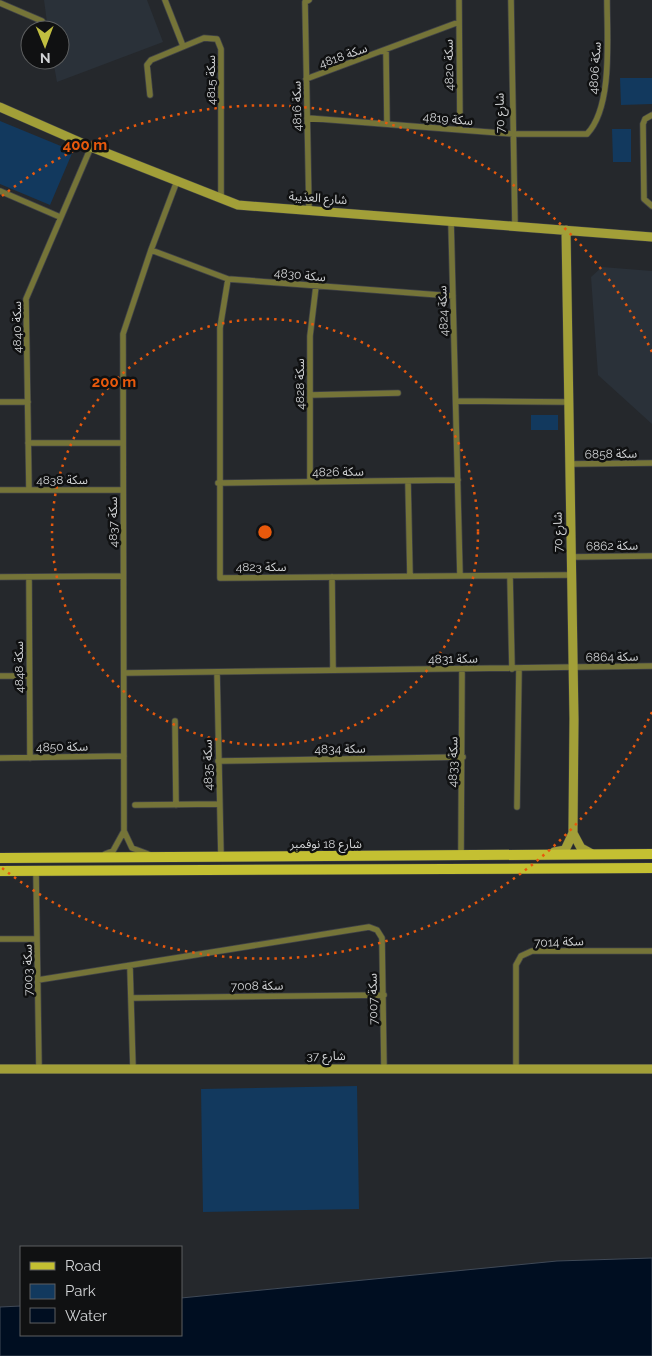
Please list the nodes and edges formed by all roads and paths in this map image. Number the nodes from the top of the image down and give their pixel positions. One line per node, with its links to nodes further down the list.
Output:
1 (165, 0): 9 (street)
2 (458, 0): 8 (street, سكة 4820)
3 (511, 0): 18 (street, شارع 70)
4 (607, 0): 19 (street, سكة 4806)
5 (307, 1): 11 (street, سكة 4816)
6 (0, 3): 7 (street)
7 (40, 20)
8 (459, 22): 10 (street, سكة 4818); 17 (street, سكة 4820)
9 (183, 46): 12 (street, سكة 4815); 23 (street, سكة 4815)
10 (386, 50): 11 (street, سكة 4818); 16 (street, سكة 4818)
11 (306, 79): 15 (street, سكة 4816)
12 (150, 95)
13 (0, 107): 20 (street, شارع العذيبة)
14 (652, 115): 24 (street)
15 (307, 118): 16 (street, سكة 4819); 25 (street, سكة 4816)
16 (386, 124): 17 (street, سكة 4819)
17 (460, 130): 18 (street, سكة 4819)
18 (513, 134): 19 (street, سكة 4819); 28 (street, شارع 70)
19 (587, 134)
20 (91, 147): 21 (street, شارع العذيبة); 26 (street, سكة 4840)
21 (177, 181): 23 (street, شارع العذيبة); 31 (street, سكة 4837)
22 (0, 191): 26 (street)
23 (221, 199): 25 (street, شارع العذيبة)
24 (652, 206)
25 (310, 210): 27 (street, شارع العذيبة)
26 (60, 217): 39 (street, سكة 4840)
27 (450, 221): 28 (street, شارع العذيبة); 34 (street, سكة 4824)
28 (515, 226): 29 (street, شارع العذيبة)
29 (566, 230): 30 (street, شارع العذيبة); 40 (street, شارع 70)
30 (652, 237)
31 (151, 250): 32 (street, سكة 4830); 42 (street, سكة 4837)
32 (228, 279): 33 (street, سكة 4830); 48 (street, سكة 4823)
33 (316, 286): 34 (street, سكة 4830); 36 (street, سكة 4828)
34 (453, 296): 37 (street, سكة 4824)
35 (398, 393): 36 (street)
36 (310, 395): 47 (street, سكة 4828)
37 (456, 401): 40 (street); 45 (street, سكة 4824)
38 (0, 402): 39 (street)
39 (28, 402): 41 (street, سكة 4840)
40 (569, 402): 44 (street, شارع 70)
41 (28, 443): 42 (street); 50 (street, سكة 4840)
42 (123, 443): 51 (street, سكة 4837)
43 (652, 463): 44 (street, سكة 6858)
44 (570, 464): 53 (street, شارع 70)
45 (458, 480): 46 (street, سكة 4826); 57 (street, سكة 4824)
46 (408, 481): 47 (street, سكة 4826); 56 (street)
47 (310, 482): 48 (street, سكة 4826)
48 (218, 483): 61 (street, سكة 4823)
49 (0, 490): 50 (street, سكة 4838)
50 (29, 490): 51 (street, سكة 4838)
51 (124, 490): 55 (street, سكة 4837)
52 (652, 556): 53 (street, سكة 6862)
53 (571, 557): 54 (street, شارع 70)
54 (572, 575): 58 (street, سكة 4823); 65 (street, شارع 70)
55 (123, 576): 60 (street); 69 (street, سكة 4837)
56 (410, 576): 57 (street, سكة 4823); 61 (street, سكة 4823)
57 (460, 576): 58 (street, سكة 4823)
58 (510, 576): 63 (street)
59 (0, 577): 60 (street)
60 (29, 577): 71 (street, سكة 4848)
61 (332, 577): 67 (street)
62 (652, 666): 65 (street, سكة 6864)
63 (512, 668): 64 (street, سكة 4831); 66 (street, سكة 4831)
64 (519, 668): 65 (street, سكة 4831); 81 (street)
65 (573, 668): 83 (street, شارع 70)
66 (462, 669): 67 (street, سكة 4831); 74 (street, سكة 4833)
67 (333, 670): 68 (street, سكة 4831)
68 (217, 672): 69 (street, سكة 4831); 77 (street, سكة 4835)
69 (124, 673): 73 (street, سكة 4837)
70 (0, 676): 71 (street)
71 (29, 676): 76 (street, سكة 4848)
72 (175, 722): 80 (street)
73 (124, 756): 76 (street, سكة 4850); 82 (street, سكة 4837)
74 (463, 757): 77 (street, سكة 4834); 88 (street, سكة 4833)
75 (0, 758): 76 (street, سكة 4850)
76 (30, 758)
77 (218, 761): 78 (street, سكة 4835)
78 (219, 804): 80 (street); 89 (street, سكة 4835)
79 (135, 805): 80 (street)
80 (176, 805)
81 (517, 807)
82 (124, 831): 87 (street); 91 (street)
83 (573, 833): 84 (street); 86 (street)
84 (593, 854): 85 (main road, شارع 18 نوفمبر); 86 (main road, شارع 18 نوفمبر)
85 (652, 854)
86 (542, 855): 88 (main road, شارع 18 نوفمبر)
87 (162, 856): 89 (main road, شارع 18 نوفمبر); 91 (main road, شارع 18 نوفمبر)
88 (461, 856): 89 (main road, شارع 18 نوفمبر)
89 (221, 857)
90 (0, 858): 91 (main road, شارع 18 نوفمبر)
91 (96, 858)
92 (652, 868): 94 (main road, شارع 18 نوفمبر)
93 (0, 871): 94 (main road, شارع 18 نوفمبر)
94 (36, 871): 96 (street, سكة 7003)
95 (0, 939): 96 (street)
96 (38, 939): 99 (street, سكة 7003)
97 (652, 951): 106 (street, سكة 7014)
98 (130, 967): 99 (street); 100 (street, سكة 7007); 101 (street)
99 (38, 980): 103 (street, سكة 7003)
100 (384, 995): 101 (street, سكة 7008); 105 (street, سكة 7007)
101 (131, 998): 104 (street)
102 (0, 1069): 103 (street, شارع 37)
103 (39, 1069): 104 (street, شارع 37)
104 (133, 1069): 105 (street, شارع 37)
105 (384, 1069): 106 (street, شارع 37)
106 (516, 1069): 107 (street, شارع 37)
107 (652, 1069)

